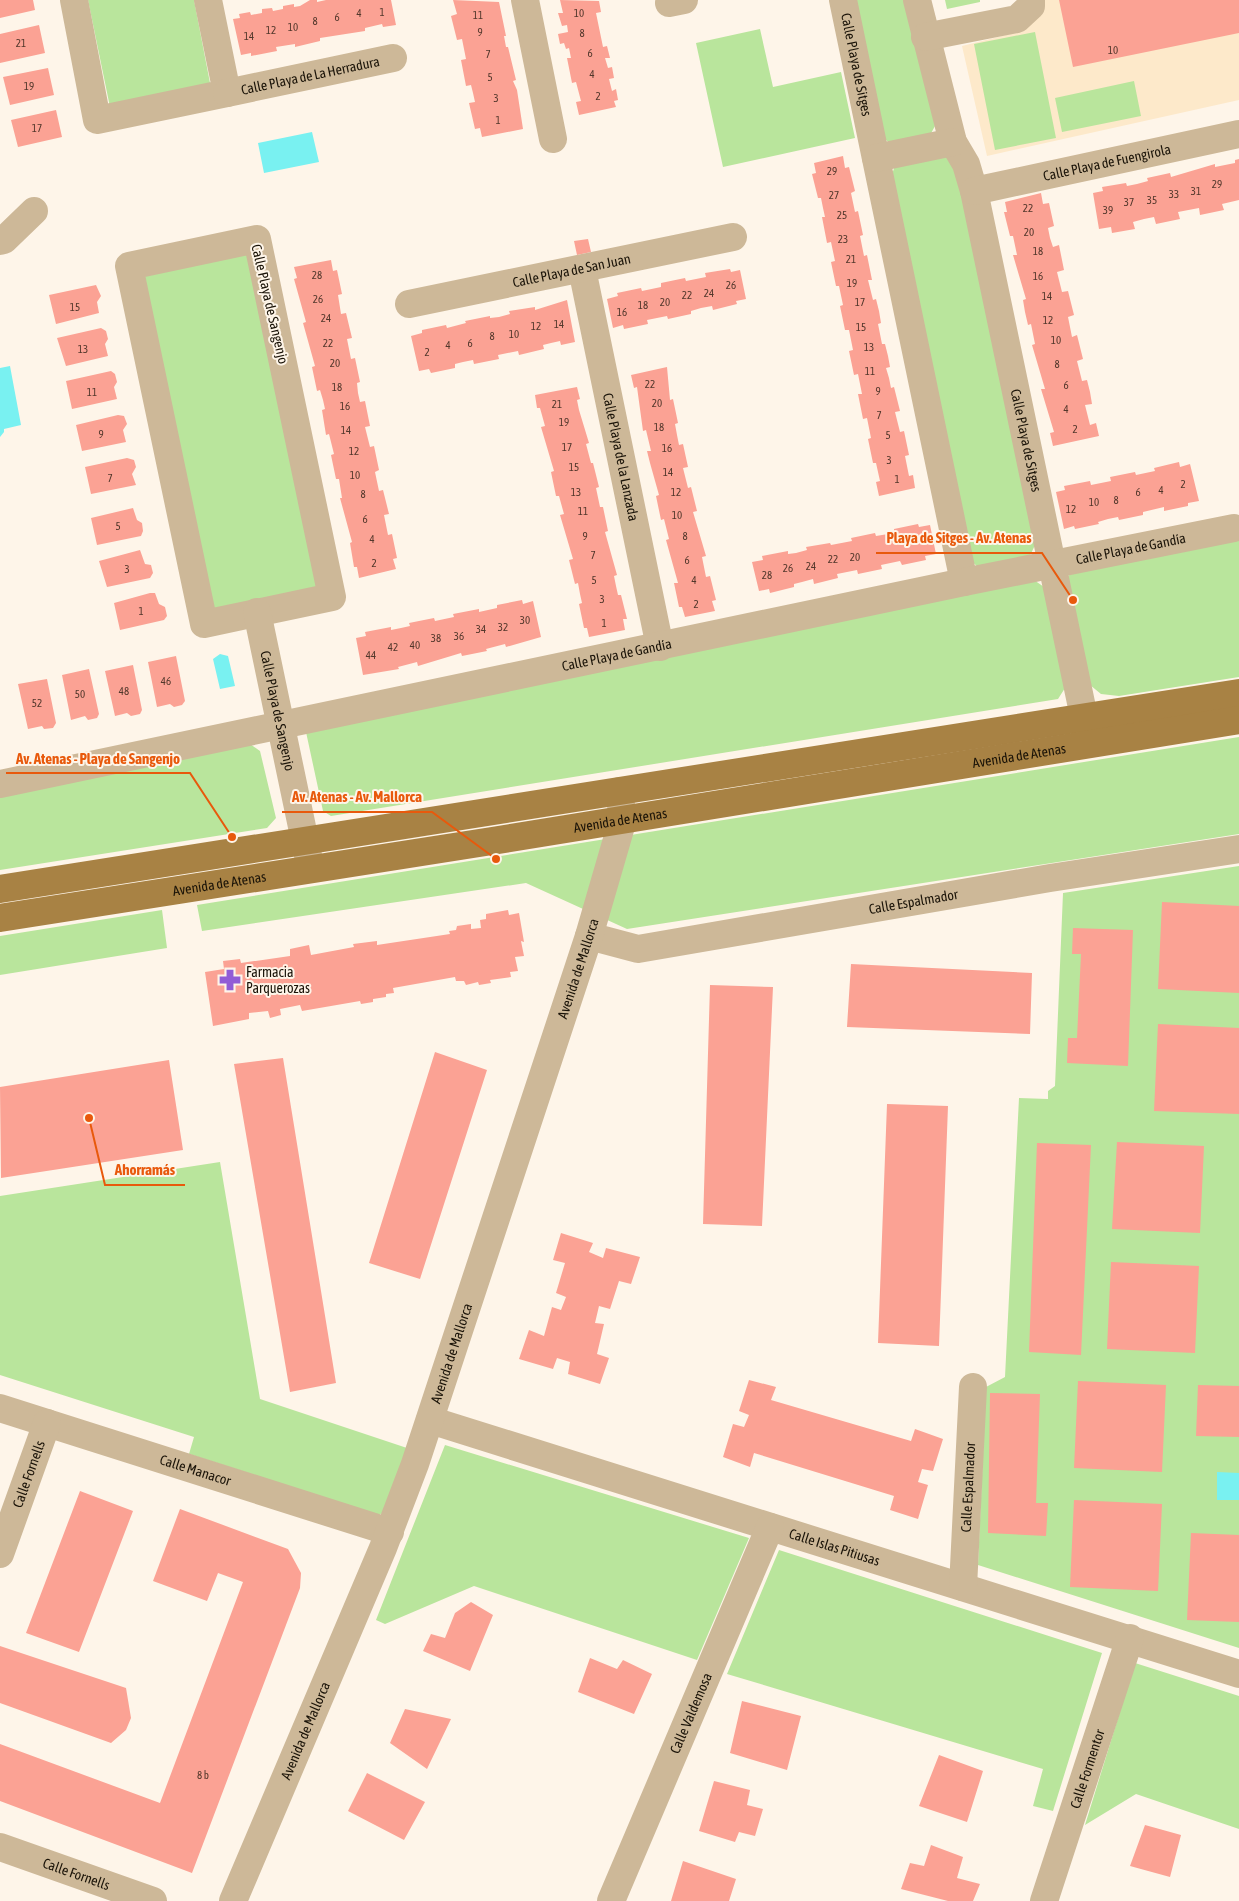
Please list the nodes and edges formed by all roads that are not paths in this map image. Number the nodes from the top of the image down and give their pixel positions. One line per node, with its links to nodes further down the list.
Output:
1 (74, 0): 9 (street)
2 (208, 0): 9 (street)
3 (525, 0): 11 (street)
4 (843, 0): 13 (street, Calle Playa de Sitges)
5 (917, 0): 7 (street, Calle Playa de Sitges)
6 (1031, 0): 7 (street)
7 (925, 37): 12 (street, Calle Playa de Sitges)
8 (393, 58): 9 (street, Calle Playa de La Herradura)
9 (228, 93)
10 (1239, 134): 14 (street, Calle Playa de Fuengirola)
11 (553, 139)
12 (953, 142): 13 (street); 14 (street, Calle Playa de Sitges)
13 (876, 158): 22 (street, Calle Playa de Sitges)
14 (974, 191): 21 (street, Calle Playa de Sitges)
15 (34, 211): 17 (street)
16 (733, 237): 18 (street, Calle Playa de San Juan)
17 (0, 241)
18 (582, 269): 19 (street, Calle Playa de San Juan); 24 (street, Calle Playa de la Lanzada)
19 (409, 304)
20 (1234, 528): 21 (street, Calle Playa de Gandía)
21 (1051, 566): 22 (street, Calle Playa de Gandía); 26 (street, Calle Playa de Sitges)
22 (964, 582): 24 (street, Calle Playa de Gandía)
23 (257, 612): 23 (street, Calle Playa de Sangenjo); 28 (street, Calle Playa de Sangenjo)
24 (660, 647): 28 (street, Calle Playa de Gandía)
25 (1239, 693): 26 (main road, Avenida de Atenas)
26 (1083, 717): 29 (street, Calle Playa de Sitges); 31 (main road, Avenida de Atenas)
27 (1239, 720): 29 (main road, Avenida de Atenas)
28 (280, 725): 30 (street, Calle Playa de Gandía); 33 (street, Calle Playa de Sangenjo)
29 (1090, 743): 32 (main road, Avenida de Atenas)
30 (0, 784)
31 (619, 790): 32 (street, Avenida de Mallorca); 33 (main road, Avenida de Atenas)
32 (623, 819): 35 (main road, Avenida de Atenas); 38 (street, Avenida de Mallorca)
33 (305, 841): 35 (street, Calle Playa de Sangenjo); 36 (main road, Avenida de Atenas)
34 (1239, 849): 38 (street, Calle Espalmador)
35 (310, 868): 37 (main road, Avenida de Atenas)
36 (0, 889)
37 (0, 918)
38 (589, 936): 41 (street, Avenida de Mallorca)
39 (973, 1386): 46 (street, Calle Espalmador)
40 (0, 1408): 42 (street, Calle Manacor)
41 (430, 1420): 43 (street, Calle Islas Pitiusas); 44 (street, Avenida de Mallorca)
42 (48, 1423): 44 (street, Calle Manacor); 45 (street, Calle Fornells)
43 (770, 1527): 46 (street, Calle Islas Pitiusas); 52 (street, Calle Valdemosa)
44 (390, 1532): 51 (street, Avenida de Mallorca)
45 (0, 1554)
46 (963, 1587): 47 (street, Calle Islas Pitiusas)
47 (1130, 1638): 48 (street, Calle Islas Pitiusas); 53 (street, Calle Formentor)
48 (1239, 1674)
49 (0, 1847): 50 (street, Calle Fornells)
50 (153, 1901)
51 (233, 1901)
52 (611, 1901)
53 (1044, 1901)

